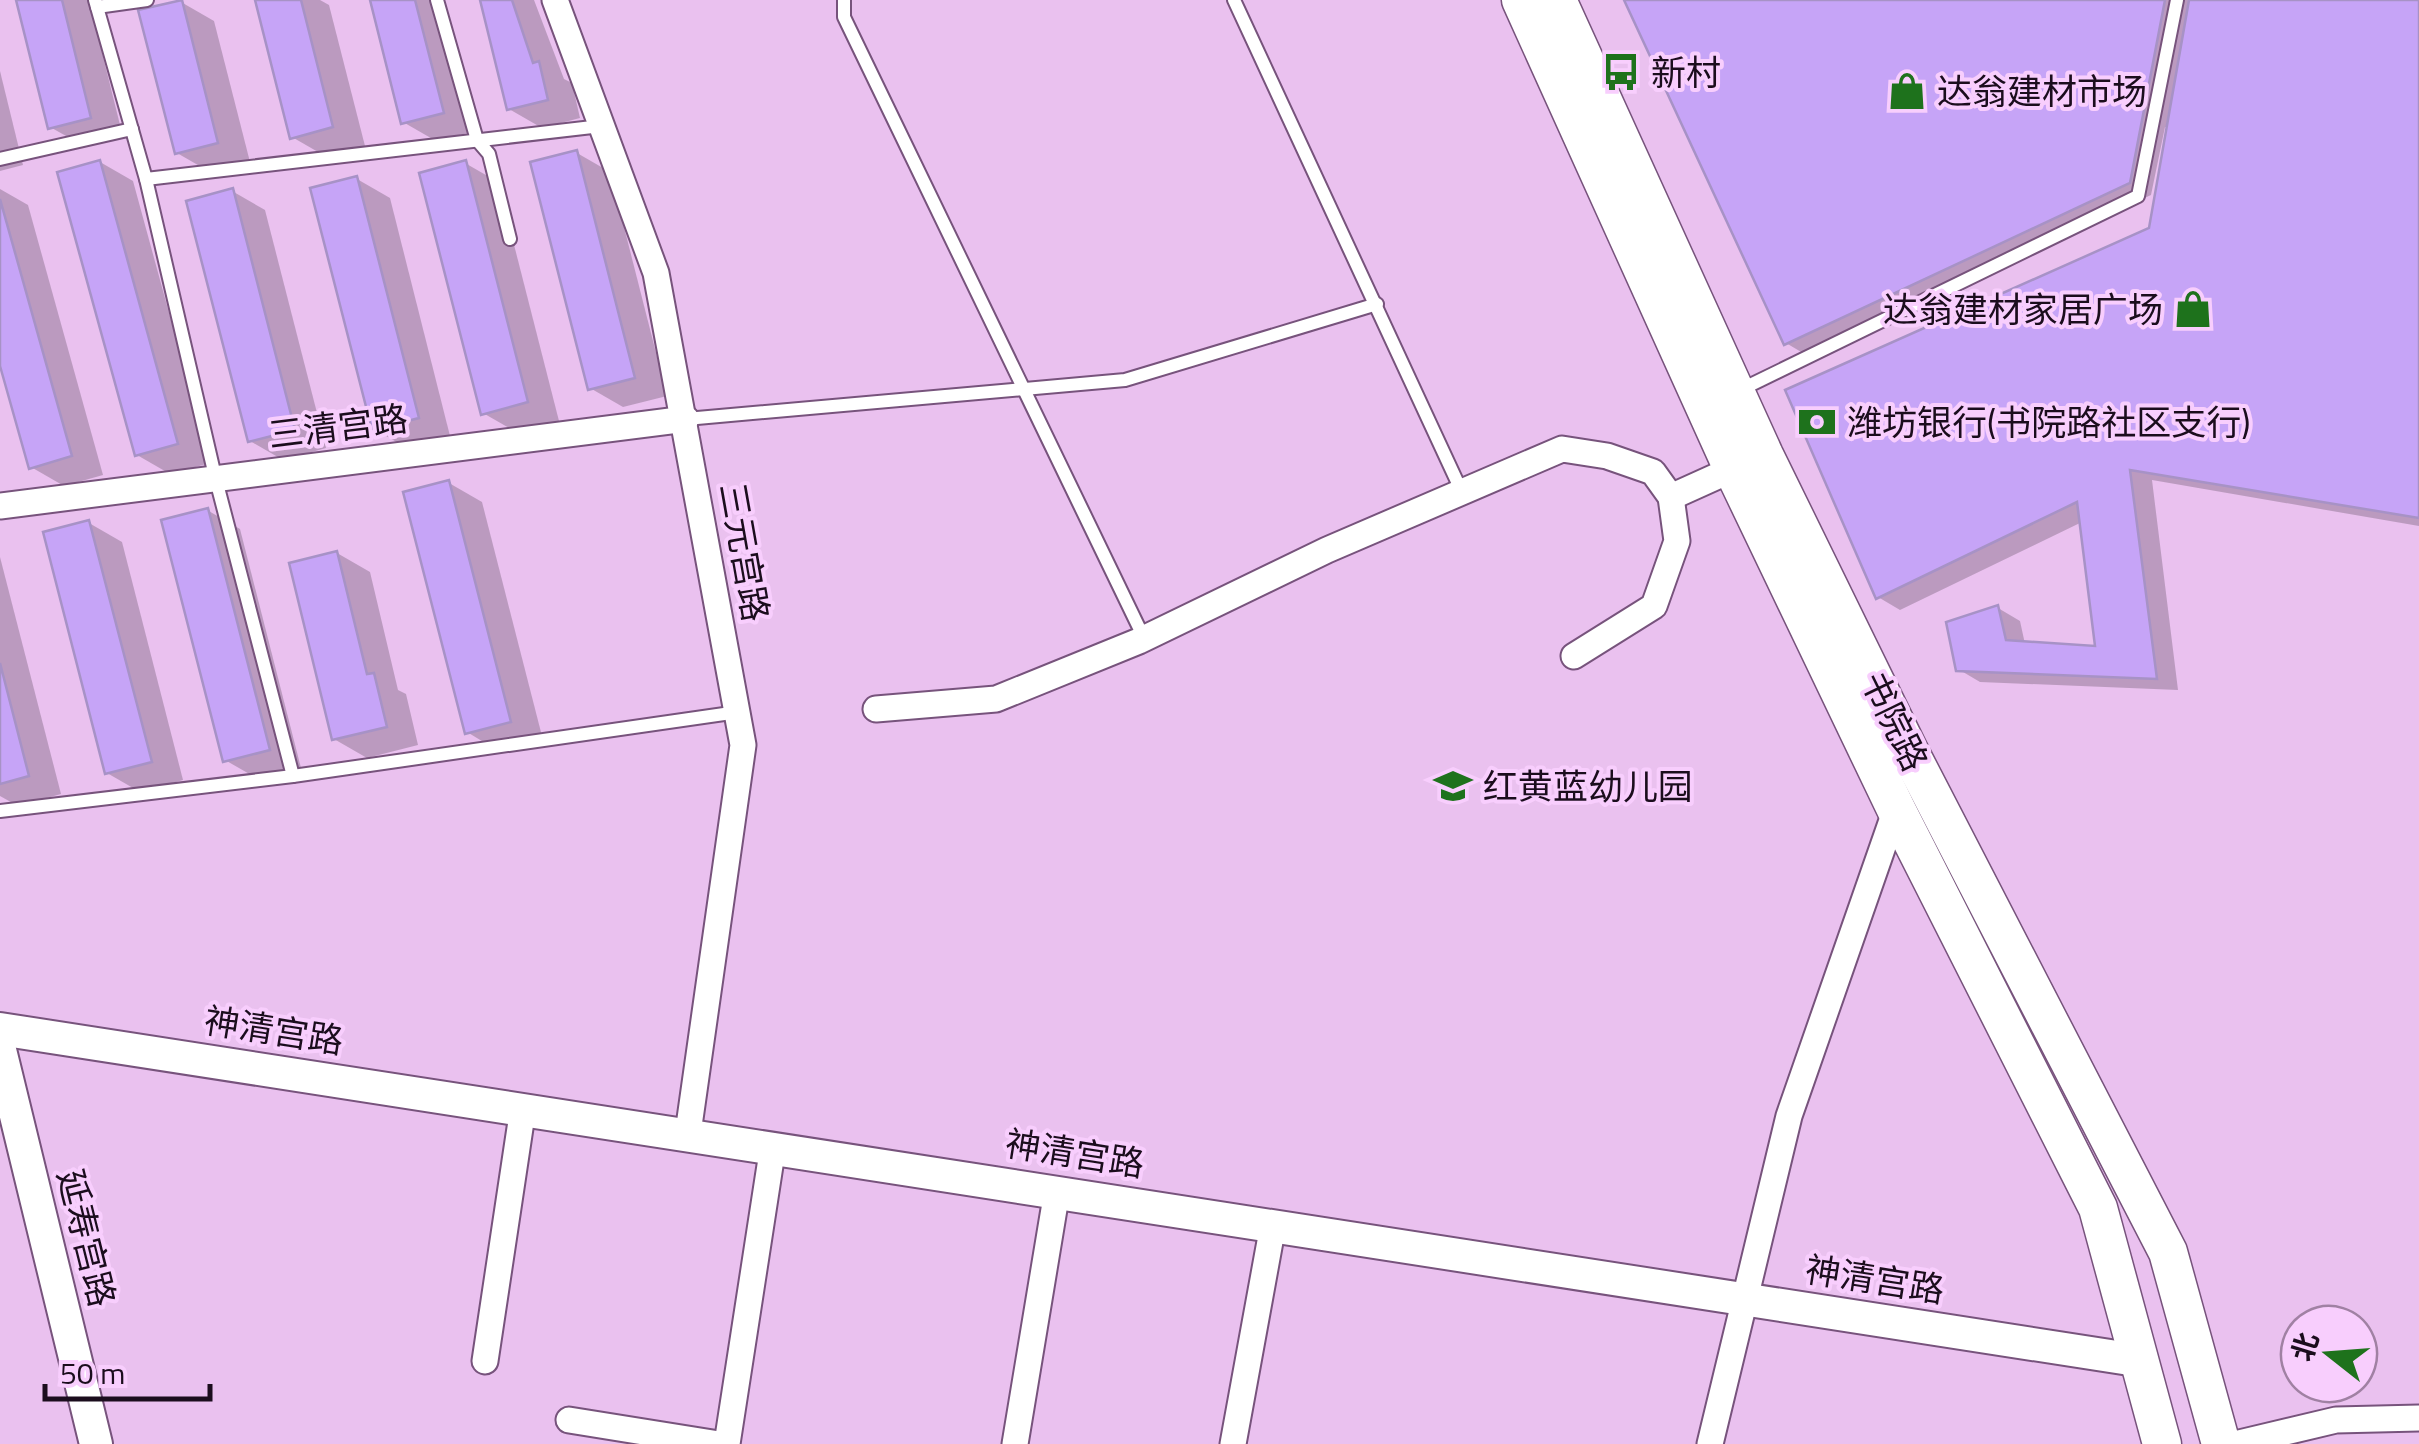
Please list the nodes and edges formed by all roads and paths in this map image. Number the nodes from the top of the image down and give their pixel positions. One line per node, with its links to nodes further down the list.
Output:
1 (147, 0): 9 (lane)
2 (437, 0): 12 (lane)
3 (554, 0): 10 (street, 三元宫路)
4 (844, 0): 17 (lane)
5 (1234, 0): 16 (lane)
6 (1521, 0): 20 (main road, 书院路)
7 (1557, 0): 18 (main road, 书院路)
8 (2177, 0): 18 (lane)
9 (96, 4): 11 (lane)
10 (601, 126): 12 (lane); 19 (street, 三元宫路)
11 (132, 129): 13 (lane); 14 (lane)
12 (478, 140): 14 (lane); 15 (lane)
13 (0, 158)
14 (146, 179): 21 (lane)
15 (510, 239)
16 (1377, 304): 17 (lane); 22 (lane)
17 (1021, 390): 19 (lane); 25 (lane)
18 (1736, 392): 51 (main road, 书院路)
19 (686, 419): 21 (street, 三清宫路); 28 (street, 三元宫路)
20 (1733, 469): 23 (street); 30 (main road, 书院路)
21 (215, 476): 24 (street, 三清宫路); 29 (lane)
22 (1461, 490): 23 (street); 25 (street)
23 (1670, 497): 26 (street)
24 (0, 506)
25 (1144, 638): 27 (street)
26 (1574, 656)
27 (876, 709)
28 (738, 712): 29 (lane); 35 (street, 三元宫路)
29 (293, 776): 31 (lane)
30 (1896, 809): 39 (street); 40 (main road, 书院路)
31 (0, 811)
32 (0, 1029): 34 (street, 神清宫路)
33 (0, 1050): 44 (street, 延寿宫路)
34 (523, 1108): 35 (street, 神清宫路); 41 (street)
35 (688, 1133): 36 (street, 神清宫路)
36 (772, 1146): 37 (street, 神清宫路); 46 (street)
37 (1057, 1191): 38 (street, 神清宫路); 47 (street)
38 (1273, 1225): 39 (street, 神清宫路); 48 (street)
39 (1742, 1298): 40 (street, 神清宫路); 49 (street)
40 (2136, 1360): 50 (main road, 书院路)
41 (485, 1361)
42 (2419, 1418): 52 (street)
43 (569, 1420): 45 (street)
44 (96, 1444)
45 (719, 1444)
46 (727, 1444)
47 (1015, 1444)
48 (1233, 1444)
49 (1710, 1444)
50 (2162, 1444)
51 (2222, 1444)
52 (2235, 1444)

